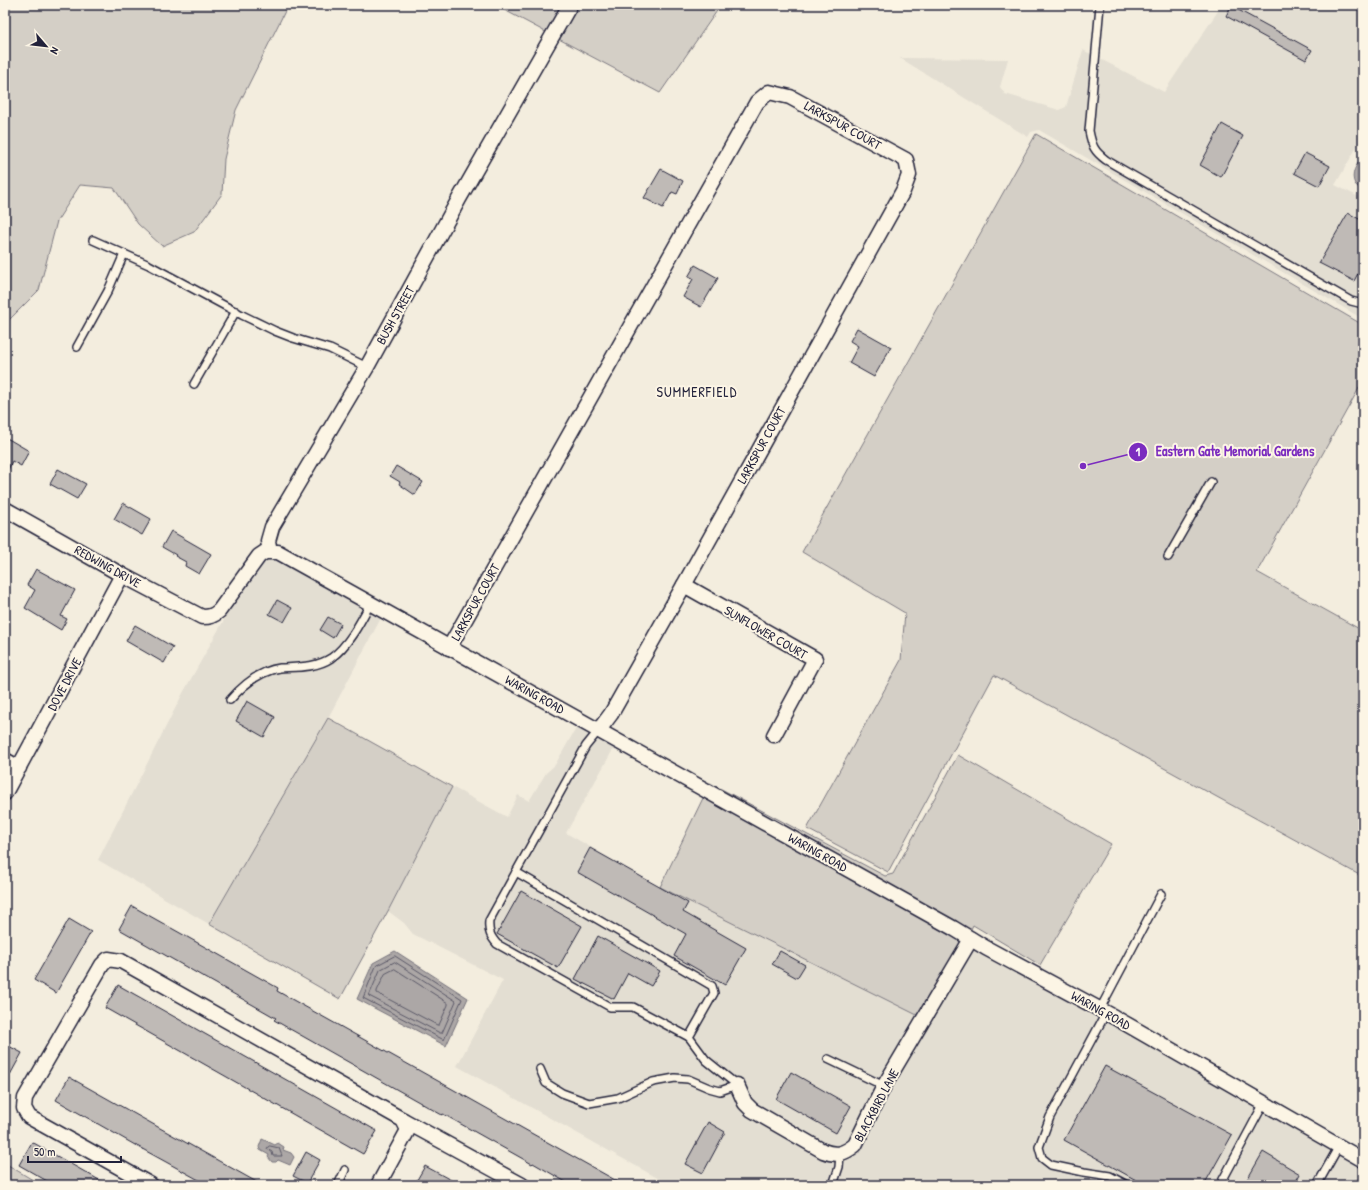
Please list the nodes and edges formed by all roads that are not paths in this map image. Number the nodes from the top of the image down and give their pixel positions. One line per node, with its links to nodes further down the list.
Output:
1 (570, 5): 8 (street, BUSH STREET)
2 (1100, 5): 5 (lane)
3 (93, 240): 4 (lane)
4 (124, 254): 6 (lane); 7 (lane)
5 (1363, 304)
6 (236, 311): 8 (lane); 9 (lane)
7 (77, 347)
8 (367, 367): 12 (street, BUSH STREET)
9 (194, 384)
10 (1211, 482): 13 (lane)
11 (5, 509): 14 (street, REDWING DRIVE)
12 (270, 551): 14 (street, REDWING DRIVE); 16 (street, WARING ROAD)
13 (1168, 557)
14 (122, 575): 22 (street, DOVE DRIVE)
15 (684, 585): 17 (street, LARKSPUR COURT); 19 (street, LARKSPUR COURT); 20 (street, SUNFLOWER COURT)
16 (370, 604): 17 (street, WARING ROAD); 18 (lane)
17 (450, 648): 19 (street, WARING ROAD)
18 (230, 700)
19 (600, 730): 24 (lane); 26 (street, WARING ROAD)
20 (774, 735)
21 (5, 760): 22 (street)
22 (19, 768): 23 (street, DOVE DRIVE)
23 (5, 793)
24 (516, 872): 28 (lane); 28 (lane)
25 (1161, 894): 27 (lane)
26 (972, 939): 27 (street, WARING ROAD); 32 (street, BLACKBIRD LANE)
27 (1103, 1011): 33 (street, WARING ROAD); 45 (lane)
28 (689, 1038): 31 (lane)
29 (828, 1059): 32 (lane)
30 (540, 1069): 31 (lane)
31 (737, 1085): 36 (street)
32 (884, 1086): 36 (street, BLACKBIRD LANE)
33 (1264, 1103): 35 (street, WARING ROAD); 46 (lane)
34 (403, 1120): 40 (street); 42 (street); 43 (street)
35 (1339, 1146): 37 (street, WARING ROAD); 47 (lane)
36 (840, 1154): 44 (lane)
37 (1363, 1160)
38 (345, 1170): 41 (lane)
39 (1363, 1184): 48 (lane)
40 (152, 1185)
41 (338, 1185)
42 (378, 1185)
43 (522, 1185)
44 (833, 1185)
45 (1127, 1185)
46 (1220, 1185)
47 (1317, 1185)
48 (1354, 1185)

